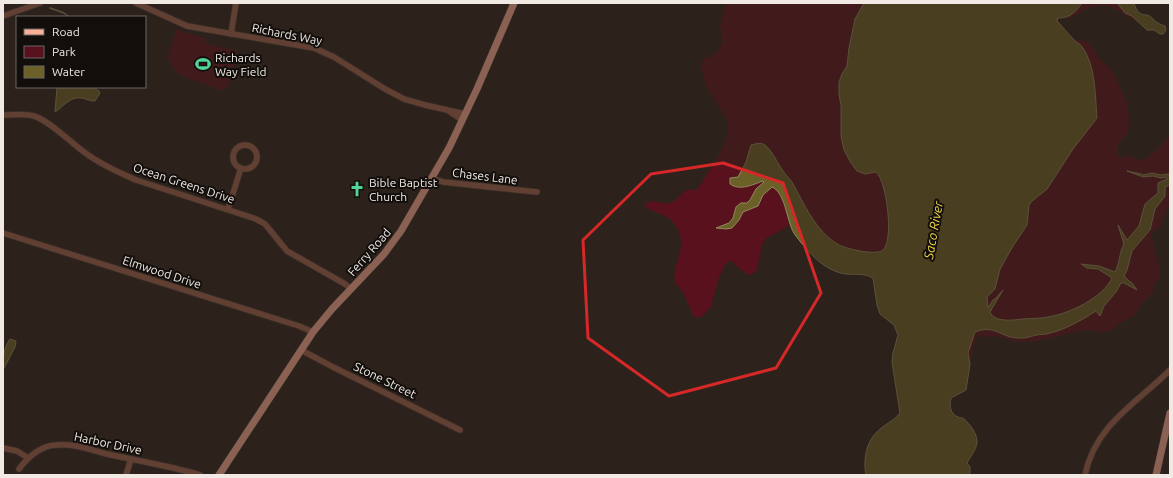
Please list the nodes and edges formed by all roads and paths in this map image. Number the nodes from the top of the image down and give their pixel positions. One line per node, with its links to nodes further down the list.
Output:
1 (40, 3): 5 (street)
2 (136, 3): 6 (street, Richards Way)
3 (236, 3): 6 (street)
4 (514, 3): 8 (main road, Ferry Road)
5 (3, 16)
6 (231, 34): 8 (street, Richards Way)
7 (3, 116): 12 (street, Ocean Greens Drive)
8 (464, 117): 10 (main road, Ferry Road)
9 (241, 168): 9 (street); 12 (street)
10 (432, 178): 11 (street, Chases Lane); 14 (main road, Ferry Road)
11 (537, 192)
12 (228, 209): 14 (street, Ocean Greens Drive)
13 (3, 233): 15 (street, Elmwood Drive)
14 (351, 289): 15 (main road, Ferry Road)
15 (313, 332): 16 (main road, Ferry Road)
16 (301, 350): 21 (street, Stone Street); 28 (main road, Ferry Road)
17 (1170, 370): 19 (street)
18 (1170, 377): 19 (street)
19 (1162, 378): 29 (street)
20 (1170, 413): 30 (main road)
21 (460, 430)
22 (3, 448): 23 (street)
23 (28, 458): 24 (street, Harbor Drive); 25 (street, Harbor Drive)
24 (131, 459): 26 (street); 27 (street, Harbor Drive)
25 (19, 469)
26 (126, 475)
27 (200, 475)
28 (219, 475)
29 (1085, 475)
30 (1156, 475)

